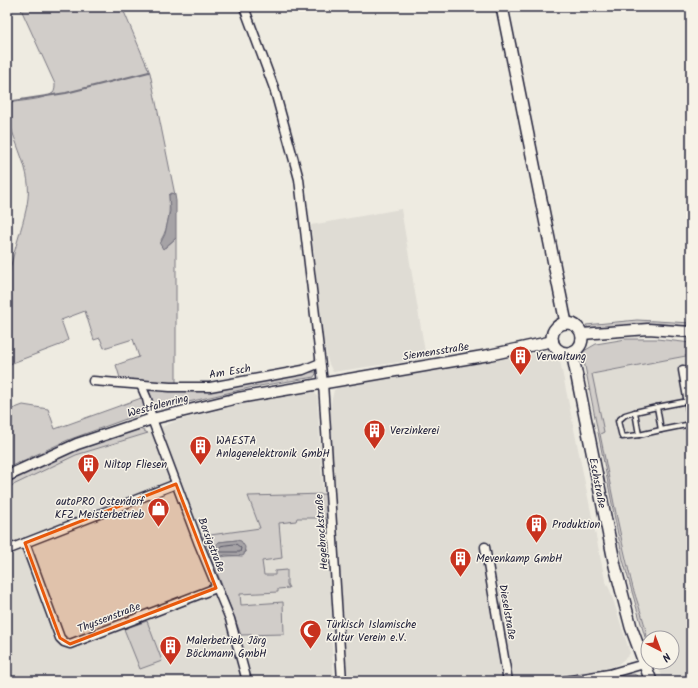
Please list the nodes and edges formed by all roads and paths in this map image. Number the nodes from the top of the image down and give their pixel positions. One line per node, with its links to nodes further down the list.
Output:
1 (244, 7): 8 (street, Hegebrockstraße)
2 (502, 7): 3 (main road)
3 (566, 323): 5 (main road); 6 (main road)
4 (691, 332): 5 (street)
5 (582, 334): 7 (main road)
6 (553, 341): 7 (main road); 11 (street, Siemensstraße)
7 (572, 352): 27 (main road, Eschstraße)
8 (320, 363): 11 (street, Hegebrockstraße); 12 (street, Am Esch)
9 (682, 370): 13 (street)
10 (93, 381): 12 (street, Am Esch)
11 (323, 383): 17 (street, Westfalenring); 32 (street, Hegebrockstraße)
12 (141, 385): 17 (street)
13 (688, 401): 14 (lane); 16 (street)
14 (657, 407): 15 (lane); 19 (lane)
15 (635, 412): 20 (lane); 20 (lane)
16 (691, 414)
17 (152, 418): 21 (street, Westfalenring); 22 (street, Borsigstraße)
18 (691, 424): 19 (lane)
19 (661, 430): 20 (lane)
20 (639, 435)
21 (7, 476)
22 (176, 484): 23 (street); 26 (street, Borsigstraße)
23 (25, 543): 25 (street); 26 (street, Thyssenstraße)
24 (485, 547): 33 (street, Dieselstraße)
25 (7, 550)
26 (216, 588): 31 (street, Borsigstraße)
27 (640, 652)
28 (640, 665): 30 (street)
29 (646, 670): 35 (main road, Eschstraße)
30 (575, 680): 34 (street)
31 (248, 681)
32 (342, 681)
33 (508, 681)
34 (564, 681)
35 (651, 681)

